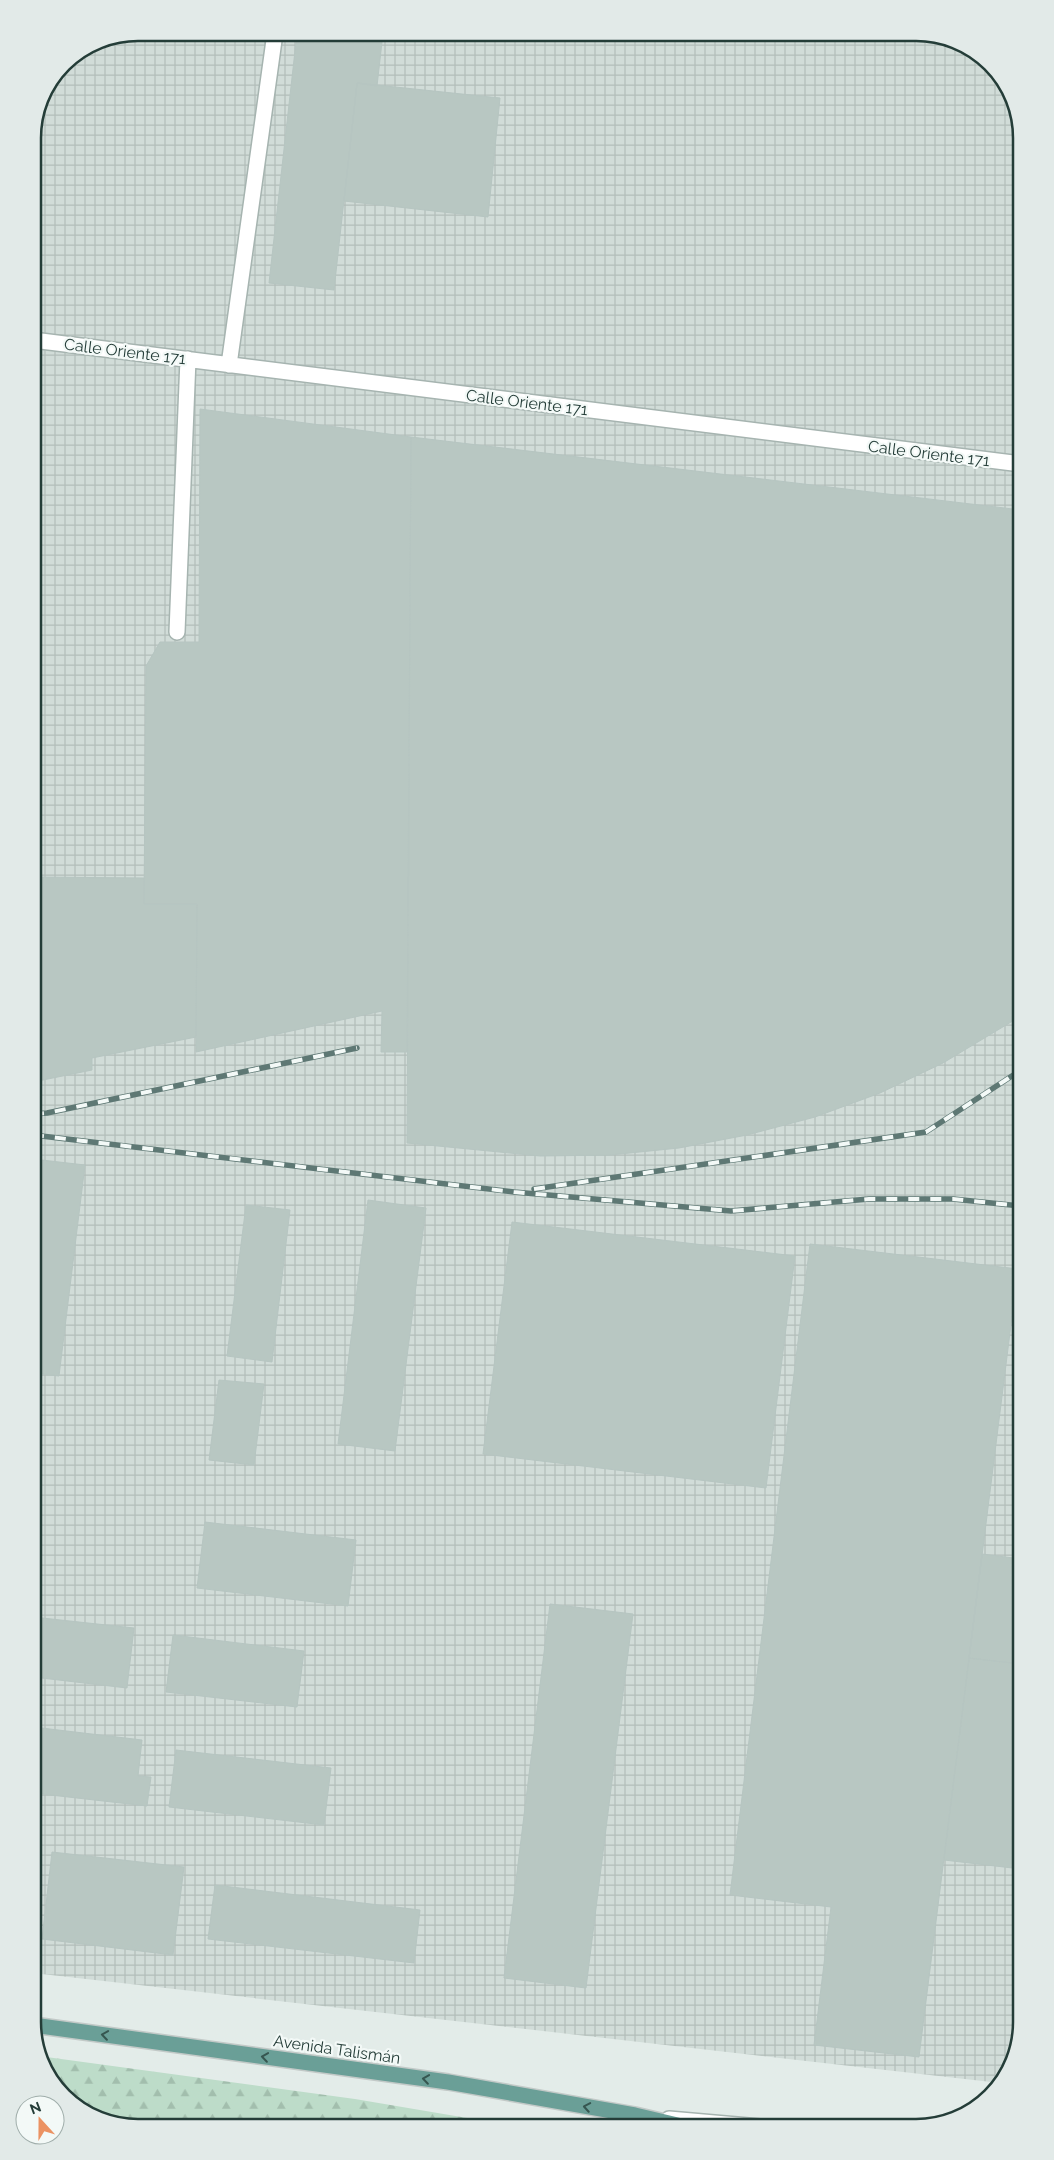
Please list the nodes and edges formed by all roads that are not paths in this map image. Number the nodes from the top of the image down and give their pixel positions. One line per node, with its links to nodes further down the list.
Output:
1 (274, 41): 4 (street)
2 (41, 341): 3 (street, Calle Oriente 171)
3 (188, 358): 4 (street, Calle Oriente 171); 6 (street)
4 (229, 365): 5 (street, Calle Oriente 171)
5 (1013, 463)
6 (177, 632)
7 (41, 2026): 8 (main road, Avenida Talismán, one-way to 7)
8 (635, 2115): 9 (main road, Avenida Talismán); 10 (street, Avenida Talismán)
9 (651, 2119)
10 (673, 2119)

